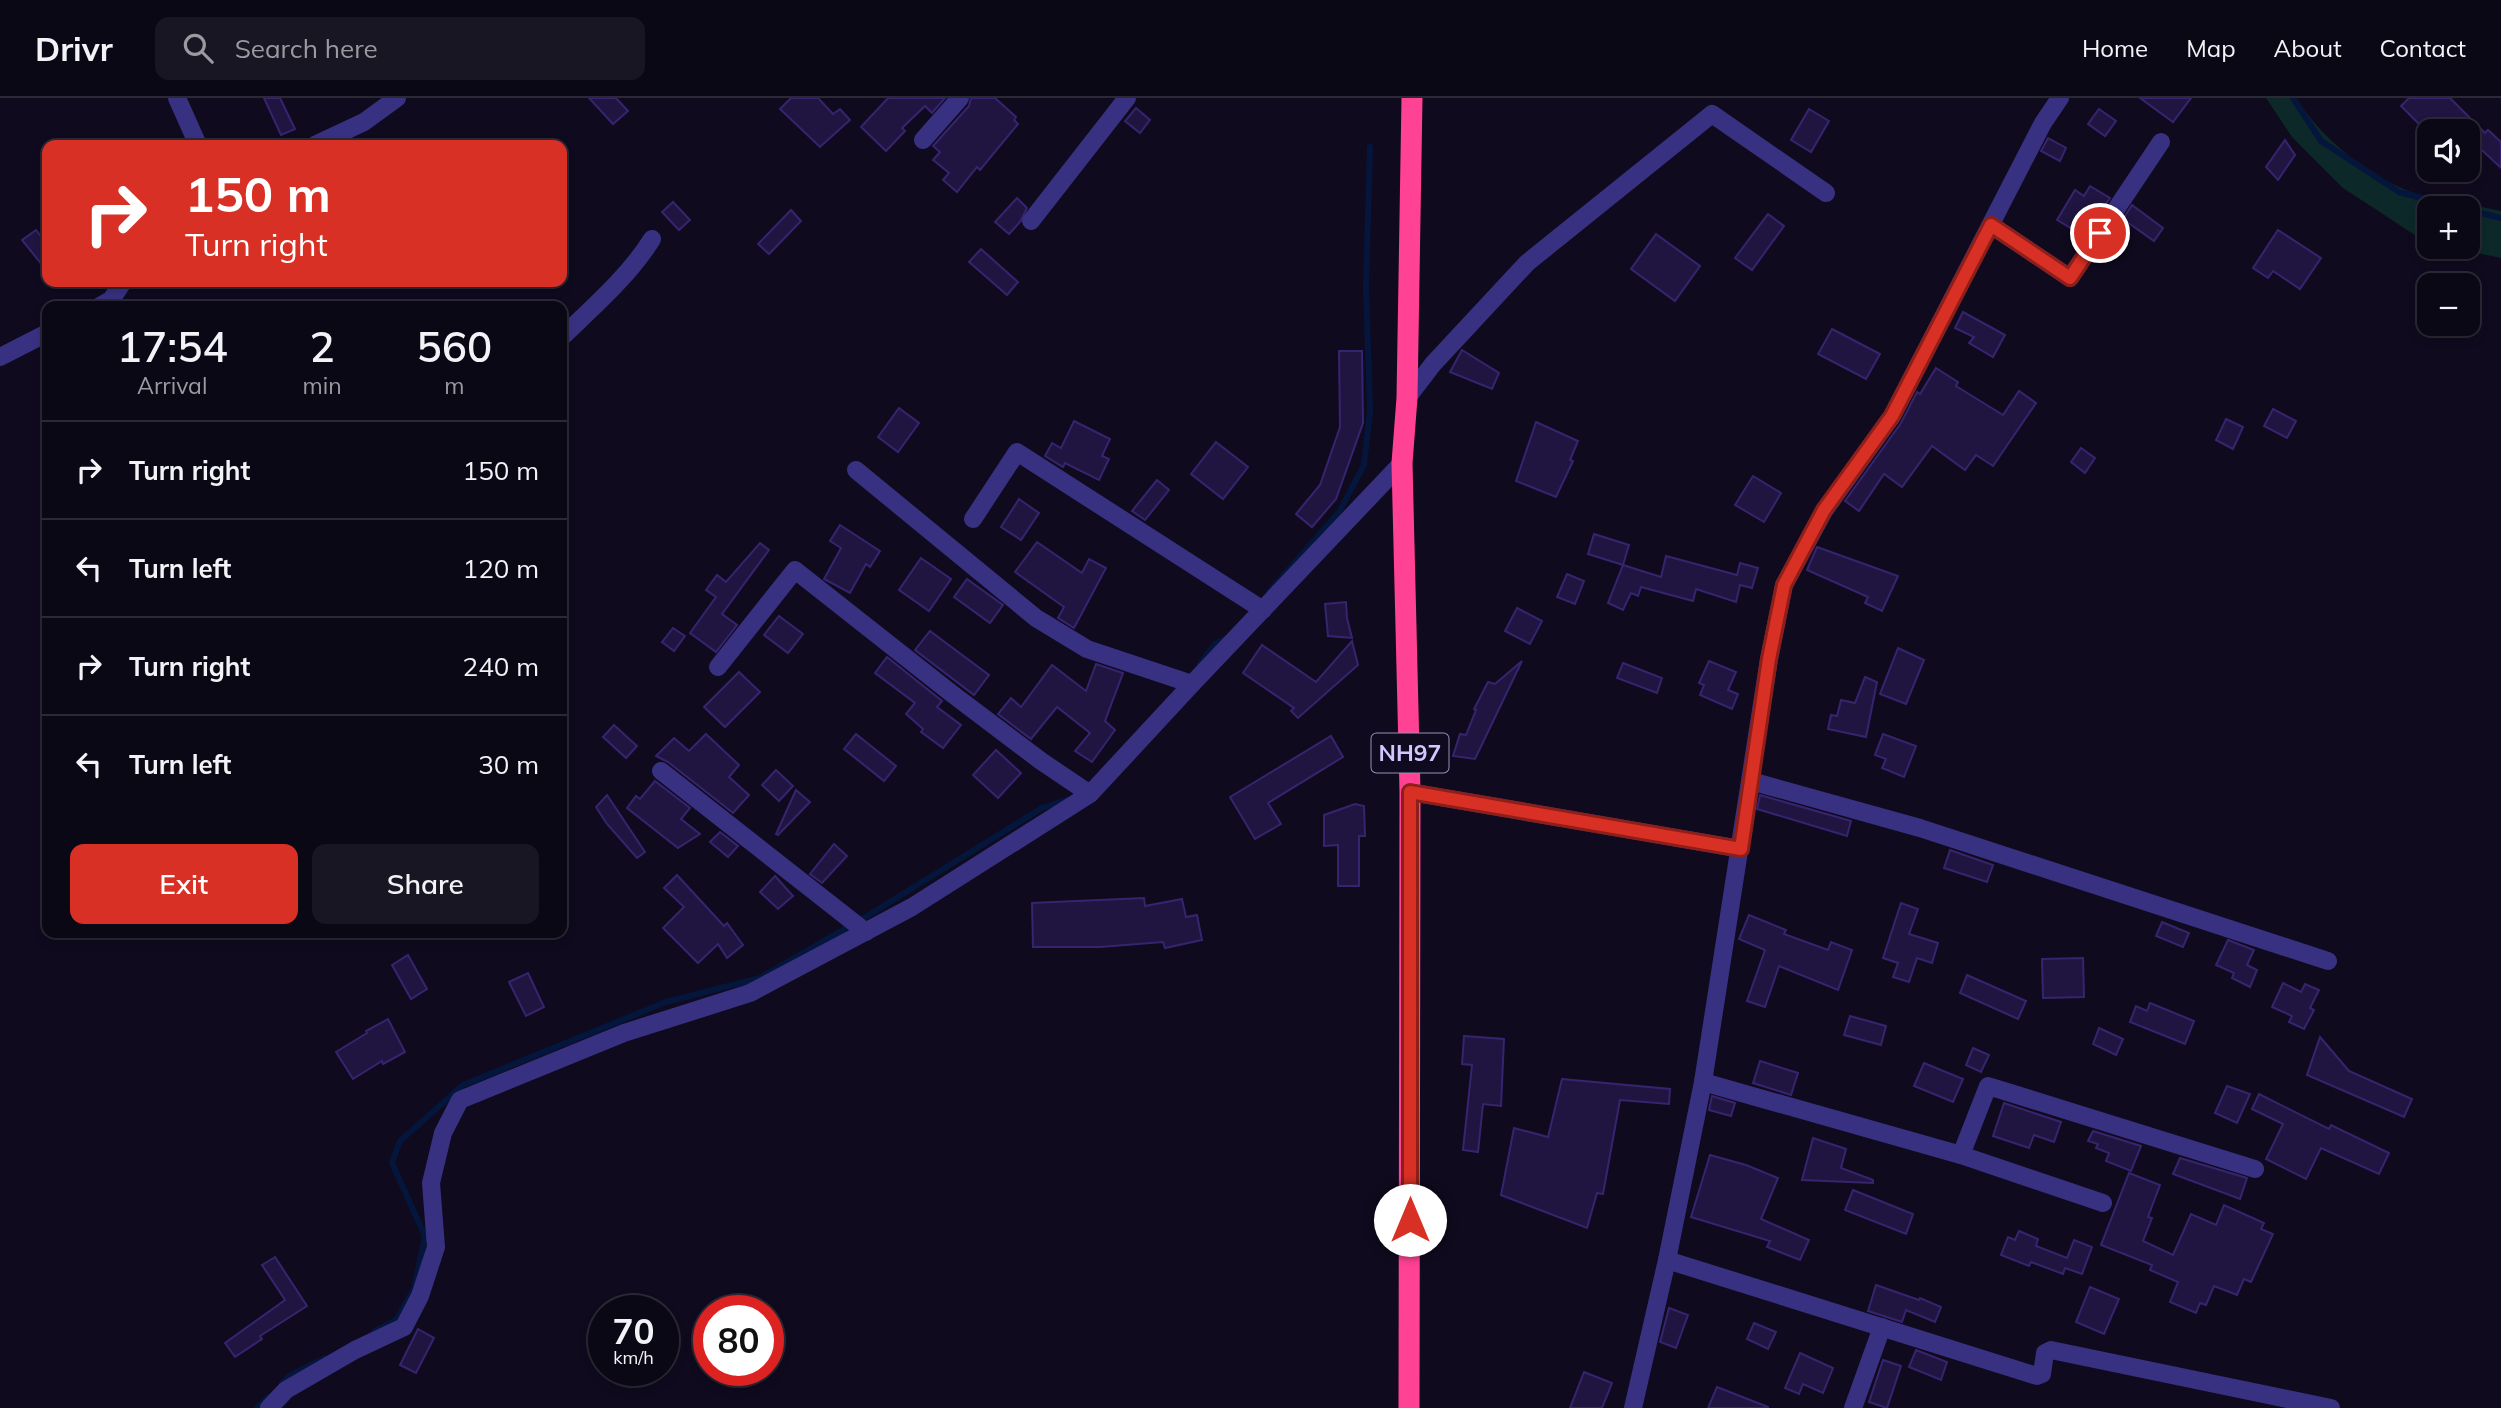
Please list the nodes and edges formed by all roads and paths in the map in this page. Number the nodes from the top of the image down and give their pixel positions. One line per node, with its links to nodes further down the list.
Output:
1 (177, 98): 7 (street)
2 (397, 98): 8 (street)
3 (960, 98): 9 (street)
4 (1127, 98): 12 (street)
5 (1412, 98): 18 (highway, NH97)
6 (2060, 98): 13 (street)
7 (196, 140)
8 (326, 140)
9 (923, 140)
10 (2161, 142): 13 (street)
11 (1826, 193): 18 (street)
12 (1031, 221)
13 (1991, 225): 26 (street)
14 (652, 239): 15 (street)
15 (567, 332)
16 (42, 336): 17 (street)
17 (0, 357)
18 (1407, 398): 19 (highway, NH97)
19 (1402, 463): 22 (street); 27 (highway, NH97)
20 (856, 470): 24 (street)
21 (973, 519): 22 (street)
22 (1263, 610): 24 (street)
23 (719, 667): 28 (street)
24 (1192, 684): 28 (street)
25 (661, 771): 30 (street)
26 (1752, 781): 29 (street); 31 (street)
27 (1410, 792): 29 (street); 39 (highway, NH97)
28 (1090, 794): 30 (street)
29 (1741, 849): 32 (street)
30 (866, 932): 38 (street)
31 (2328, 961)
32 (1703, 1082): 33 (street); 36 (street)
33 (1961, 1155): 34 (street); 35 (street)
34 (2255, 1169)
35 (2104, 1203)
36 (1667, 1260): 37 (street); 40 (street)
37 (1882, 1327): 41 (street); 42 (street)
38 (270, 1408)
39 (1409, 1408)
40 (1633, 1408)
41 (1853, 1408)
42 (2332, 1408)

